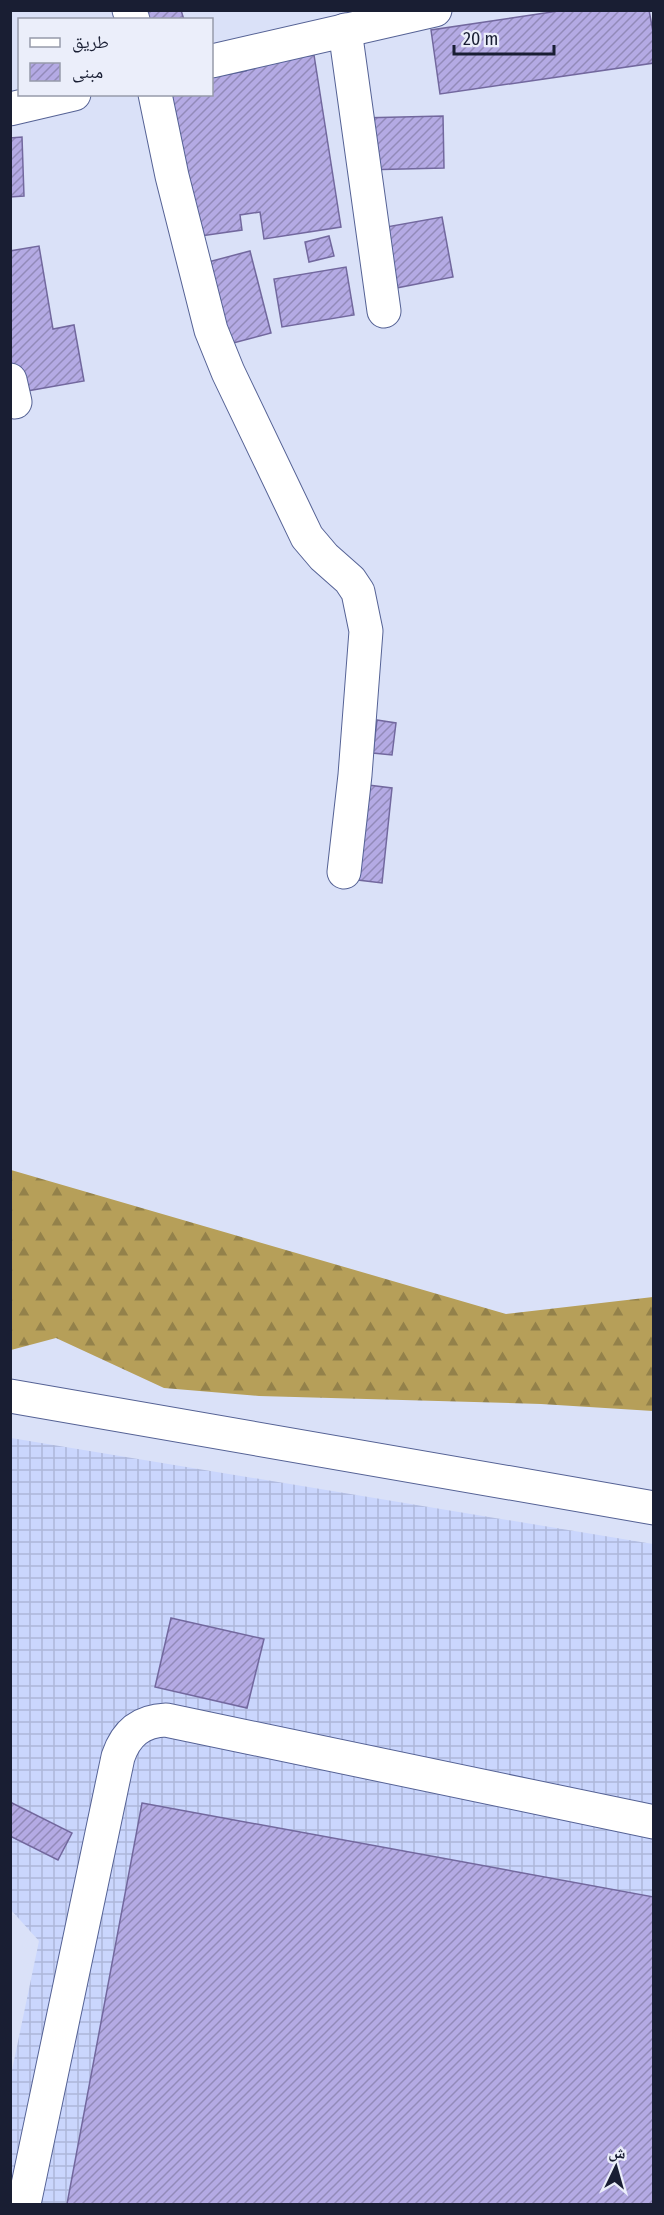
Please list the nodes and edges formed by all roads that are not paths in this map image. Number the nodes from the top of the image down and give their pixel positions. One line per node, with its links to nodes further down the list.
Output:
1 (433, 11): 2 (street)
2 (345, 30): 3 (street); 7 (street)
3 (213, 61)
4 (65, 96): 6 (street)
5 (155, 96): 8 (street)
6 (10, 109)
7 (384, 311)
8 (344, 872)
9 (10, 1396): 10 (street)
10 (654, 1508)
11 (654, 1822): 12 (street)
12 (24, 2205)

